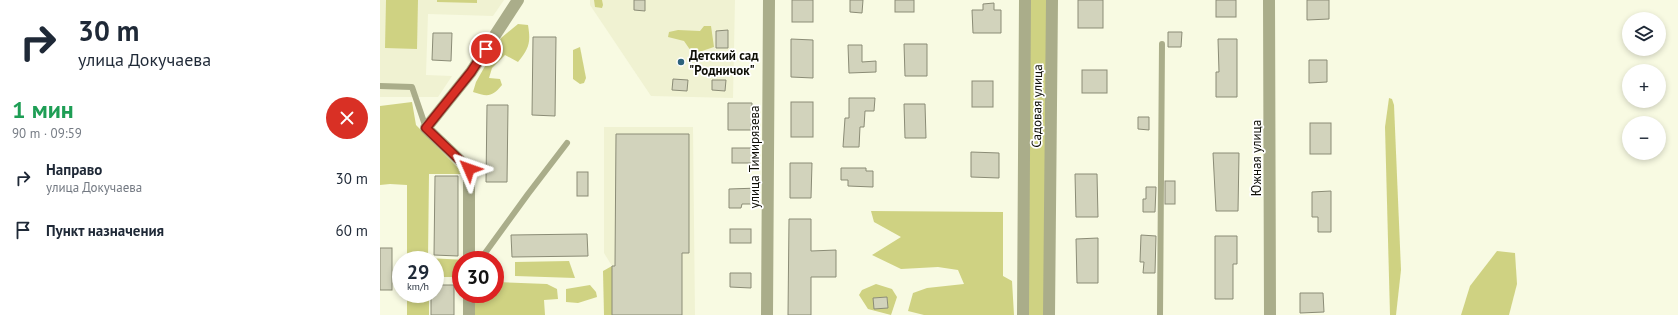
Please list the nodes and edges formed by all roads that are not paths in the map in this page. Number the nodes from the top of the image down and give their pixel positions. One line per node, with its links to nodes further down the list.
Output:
1 (518, 0): 8 (street)
2 (769, 0): 14 (street, улица Тимирязева)
3 (1025, 0): 15 (street)
4 (1052, 0): 16 (street, Садовая улица)
5 (1269, 0): 18 (street, Южная улица)
6 (1162, 44): 17 (lane)
7 (380, 86): 8 (lane)
8 (426, 128): 10 (street)
9 (567, 143): 11 (lane)
10 (469, 251)
11 (487, 251)
12 (469, 303): 13 (street)
13 (469, 315)
14 (767, 315)
15 (1023, 315)
16 (1049, 315)
17 (1160, 315)
18 (1270, 315)

